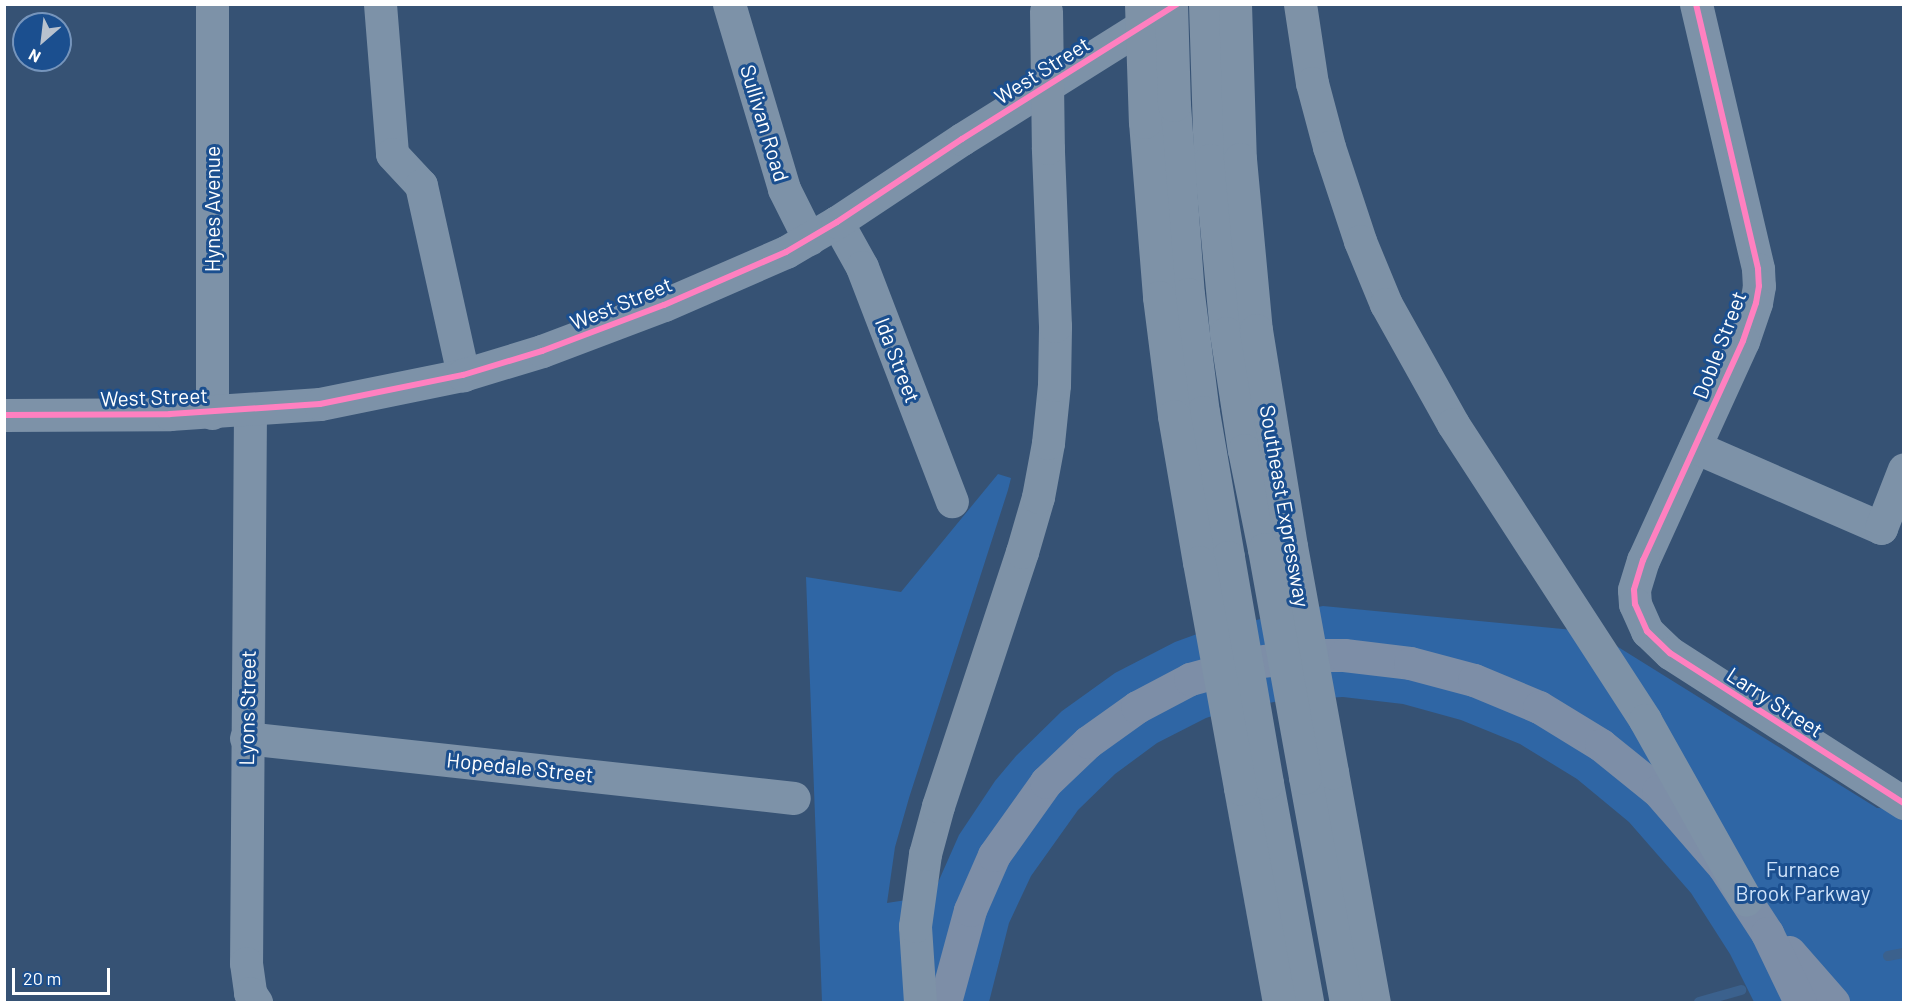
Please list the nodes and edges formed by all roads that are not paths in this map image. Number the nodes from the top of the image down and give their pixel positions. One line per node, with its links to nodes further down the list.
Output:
1 (212, 4): 16 (street, Hynes Avenue)
2 (380, 4): 14 (street)
3 (729, 4): 13 (street, Sullivan Road)
4 (1141, 4): 22 (highway, bridge)
5 (1171, 4): 22 (highway, bridge)
6 (1178, 4): 12 (street, West Street)
7 (1205, 4): 21 (highway)
8 (1235, 4): 21 (highway, Southeast Expressway)
9 (1300, 4): 29 (highway)
10 (1696, 4): 18 (street, Doble Street)
11 (1046, 8): 31 (highway, bridge)
12 (837, 222): 13 (street, West Street); 20 (street, Ida Street)
13 (809, 239): 14 (street, West Street)
14 (463, 375): 15 (street, West Street)
15 (250, 410): 16 (street, West Street); 24 (street, Lyons Street)
16 (212, 412): 17 (street, West Street)
17 (4, 415)
18 (1695, 447): 19 (street); 23 (street, Doble Street)
19 (1904, 469)
20 (952, 501)
21 (1277, 547): 25 (highway, Southeast Expressway, bridge)
22 (1214, 559): 26 (highway, bridge)
23 (1639, 617): 28 (street, Larry Street)
24 (246, 738): 27 (street, Hopedale Street); 30 (street, Lyons Street)
25 (1318, 775): 35 (highway); 36 (highway, Southeast Expressway)
26 (1253, 785): 33 (highway); 34 (highway)
27 (794, 798)
28 (1904, 803)
29 (1748, 903): 32 (main road); 37 (main road); 38 (main road)
30 (256, 1002)
31 (920, 1002)
32 (945, 1002)
33 (1279, 1002)
34 (1306, 1002)
35 (1346, 1002)
36 (1374, 1002)
37 (1800, 1002)
38 (1833, 1002)

